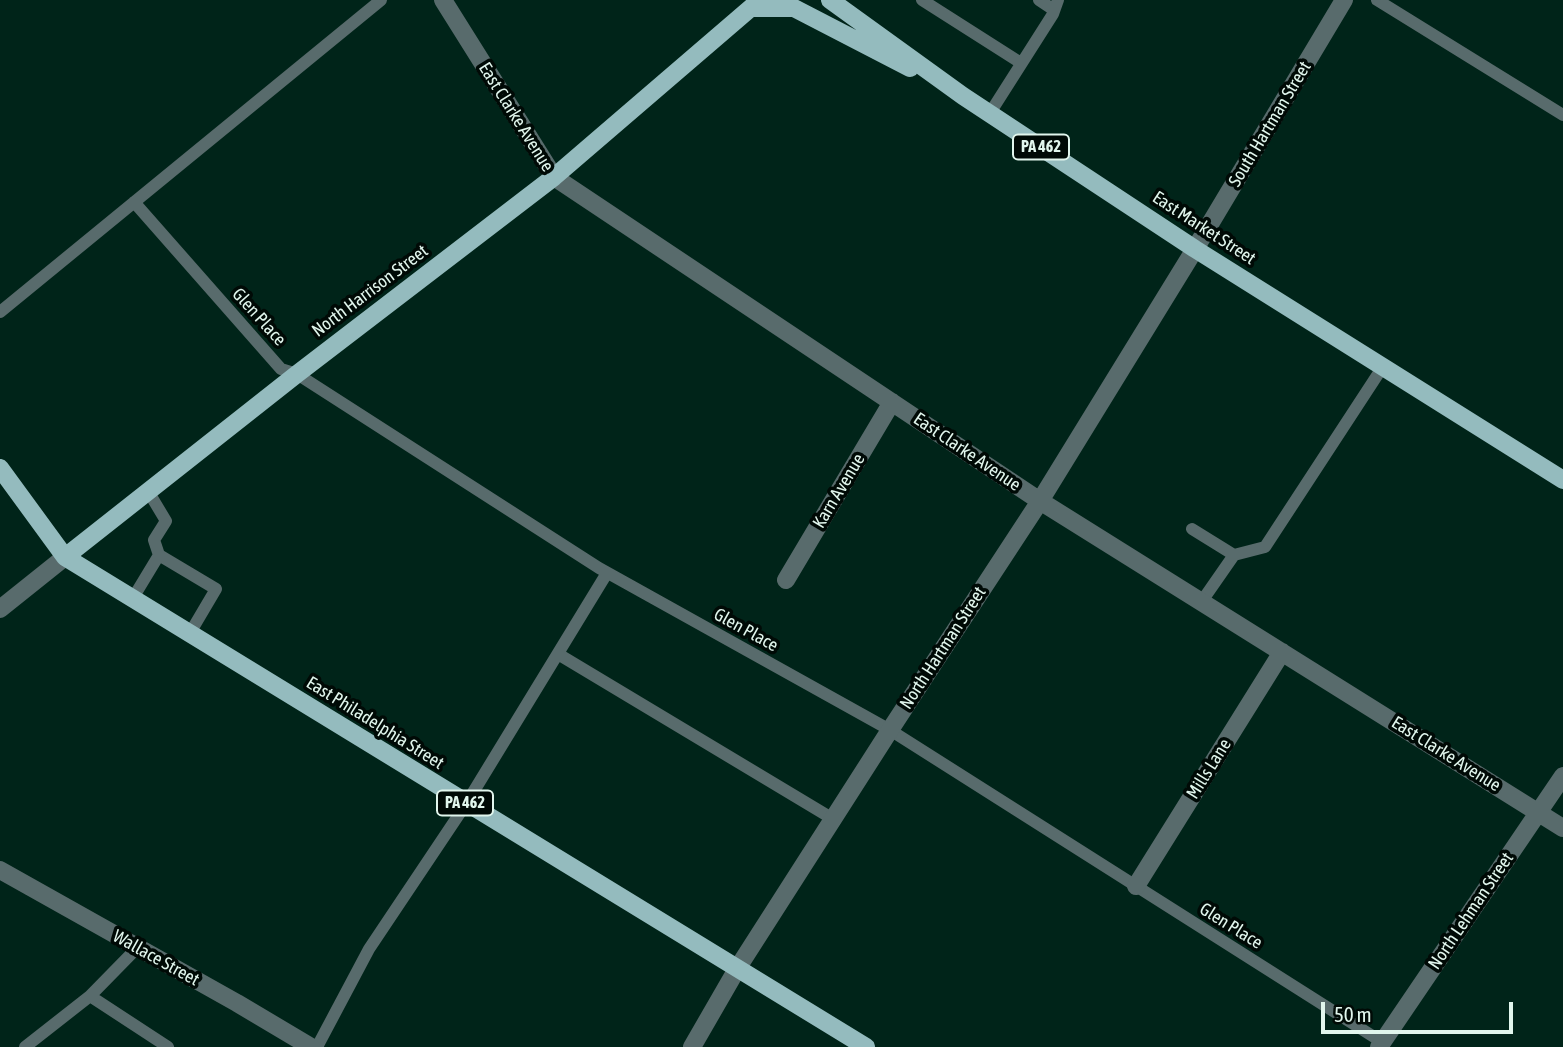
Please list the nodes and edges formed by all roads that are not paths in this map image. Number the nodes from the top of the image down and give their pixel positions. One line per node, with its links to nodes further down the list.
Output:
1 (381, 0): 15 (lane)
2 (443, 0): 14 (street, East Clarke Avenue)
3 (830, 0): 11 (main road, East Market Street / PA 462)
4 (922, 0): 10 (lane)
5 (1039, 0): 9 (lane)
6 (1344, 0): 16 (street, South Hartman Street)
7 (1377, 0): 13 (lane)
8 (756, 4): 11 (main road); 14 (main road, North Harrison Street)
9 (1056, 5): 10 (lane)
10 (1021, 63): 12 (lane)
11 (963, 96): 12 (main road, East Market Street / PA 462)
12 (990, 113): 16 (main road, East Market Street / PA 462)
13 (1563, 115)
14 (554, 177): 19 (main road, North Harrison Street); 20 (street, East Clarke Avenue)
15 (134, 202): 17 (lane); 19 (lane, Glen Place)
16 (1195, 248): 18 (main road, East Market Street / PA 462); 24 (street, North Hartman Street)
17 (0, 312)
18 (1382, 368): 22 (main road, East Market Street / PA 462); 27 (lane)
19 (297, 374): 23 (main road, North Harrison Street); 29 (lane, Glen Place)
20 (892, 402): 24 (street, East Clarke Avenue); 30 (street, Karn Avenue)
21 (0, 468): 28 (main road, East Philadelphia Street)
22 (1563, 481)
23 (148, 491): 26 (lane); 28 (main road, North Harrison Street)
24 (1040, 501): 32 (street, East Clarke Avenue); 37 (street, North Hartman Street)
25 (1192, 528): 27 (lane)
26 (159, 555): 31 (lane); 34 (lane)
27 (1234, 555): 32 (lane)
28 (65, 557): 31 (main road, East Philadelphia Street / PA 462); 33 (street, North Harrison Street)
29 (607, 573): 36 (lane); 37 (lane, Glen Place)
30 (786, 580)
31 (133, 598): 34 (main road, East Philadelphia Street / PA 462)
32 (1202, 601): 35 (street, East Clarke Avenue)
33 (0, 609)
34 (190, 633): 39 (main road, East Philadelphia Street / PA 462)
35 (1282, 652): 40 (street, East Clarke Avenue); 44 (street, Mills Lane)
36 (558, 654): 39 (lane); 41 (lane)
37 (890, 730): 41 (street, North Hartman Street); 44 (lane, Glen Place)
38 (1563, 776): 40 (street, North Lehman Street)
39 (466, 804): 46 (main road, East Philadelphia Street / PA 462); 52 (lane)
40 (1539, 812): 42 (street, East Clarke Avenue); 48 (street, North Lehman Street)
41 (833, 818): 46 (street, North Hartman Street)
42 (1563, 828)
43 (0, 870): 45 (street, Wallace Street)
44 (1136, 886): 48 (lane, Glen Place)
45 (138, 947): 47 (lane); 51 (street, Wallace Street)
46 (737, 969): 53 (street, North Hartman Street); 54 (main road, East Philadelphia Street / PA 462)
47 (90, 996): 49 (lane); 50 (lane)
48 (1380, 1045)
49 (25, 1047)
50 (168, 1047)
51 (311, 1047)
52 (317, 1047)
53 (692, 1047)
54 (866, 1047)

